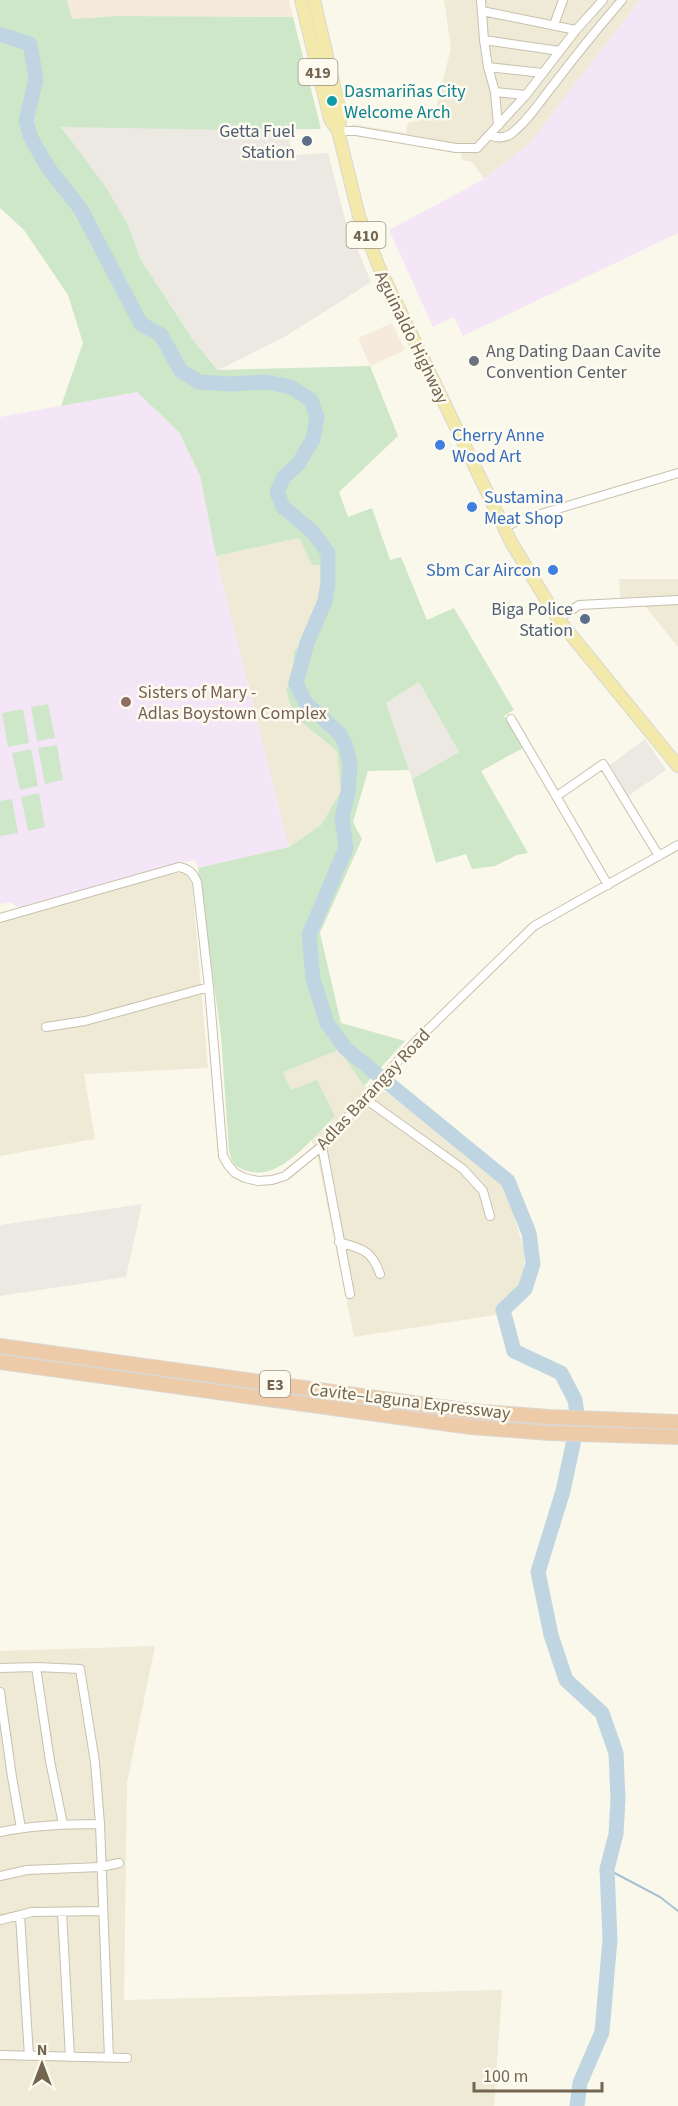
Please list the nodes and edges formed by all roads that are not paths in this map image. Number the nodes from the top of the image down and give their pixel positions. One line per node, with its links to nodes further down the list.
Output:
1 (301, 0): 17 (main road, Aguinaldo Highway / 419)
2 (314, 0): 17 (main road, Aguinaldo Highway / 419)
3 (481, 0): 7 (street)
4 (561, 0): 8 (street)
5 (603, 0): 9 (street)
6 (622, 0): 18 (street)
7 (482, 11): 8 (street); 10 (street)
8 (554, 26): 9 (street)
9 (576, 30): 11 (street)
10 (484, 40): 11 (street); 12 (street)
11 (560, 51): 13 (street)
12 (488, 67): 13 (street); 14 (street)
13 (543, 73): 15 (street)
14 (495, 92): 15 (street); 16 (street)
15 (526, 95): 16 (street)
16 (498, 126): 18 (street)
17 (338, 131): 18 (street); 20 (main road, Aguinaldo Highway / 410)
18 (489, 135)
19 (678, 473): 20 (street)
20 (504, 528): 22 (main road, Aguinaldo Highway / 410)
21 (678, 600): 22 (street)
22 (558, 619): 24 (main road, Aguinaldo Highway / 410)
23 (511, 718): 25 (street)
24 (678, 766)
25 (557, 796): 27 (street); 28 (street)
26 (678, 845): 27 (street, Adlas Barangay Road)
27 (659, 856): 28 (street, Adlas Barangay Road)
28 (608, 885): 32 (street, Adlas Barangay Road)
29 (0, 918): 30 (street, Adlas Barangay Road)
30 (209, 987): 31 (street); 33 (street, Adlas Barangay Road)
31 (46, 1026)
32 (364, 1098): 33 (street, Adlas Barangay Road); 34 (street)
33 (322, 1146): 35 (street)
34 (490, 1216)
35 (339, 1242): 36 (street); 37 (street)
36 (380, 1274)
37 (350, 1294)
38 (0, 1346): 40 (highway, Cavite–Laguna Expressway / E3)
39 (0, 1362): 41 (highway, Cavite–Laguna Expressway / E3)
40 (678, 1422)
41 (594, 1434): 42 (highway, Cavite–Laguna Expressway / E3); 43 (highway)
42 (678, 1437)
43 (678, 1446)
44 (36, 1667): 45 (street); 47 (street); 48 (street)
45 (0, 1668)
46 (0, 1692): 49 (street)
47 (63, 1824): 48 (street); 49 (street)
48 (100, 1824): 52 (street)
49 (21, 1828): 50 (street)
50 (0, 1832)
51 (119, 1863): 52 (street)
52 (101, 1867): 53 (street); 54 (street)
53 (0, 1876)
54 (103, 1911): 55 (street); 61 (street)
55 (62, 1912): 56 (street); 60 (street)
56 (20, 1915): 57 (street); 59 (street)
57 (0, 1920)
58 (0, 2055): 59 (street)
59 (29, 2056): 60 (street)
60 (70, 2057): 61 (street)
61 (109, 2058): 62 (street)
62 (127, 2058)

